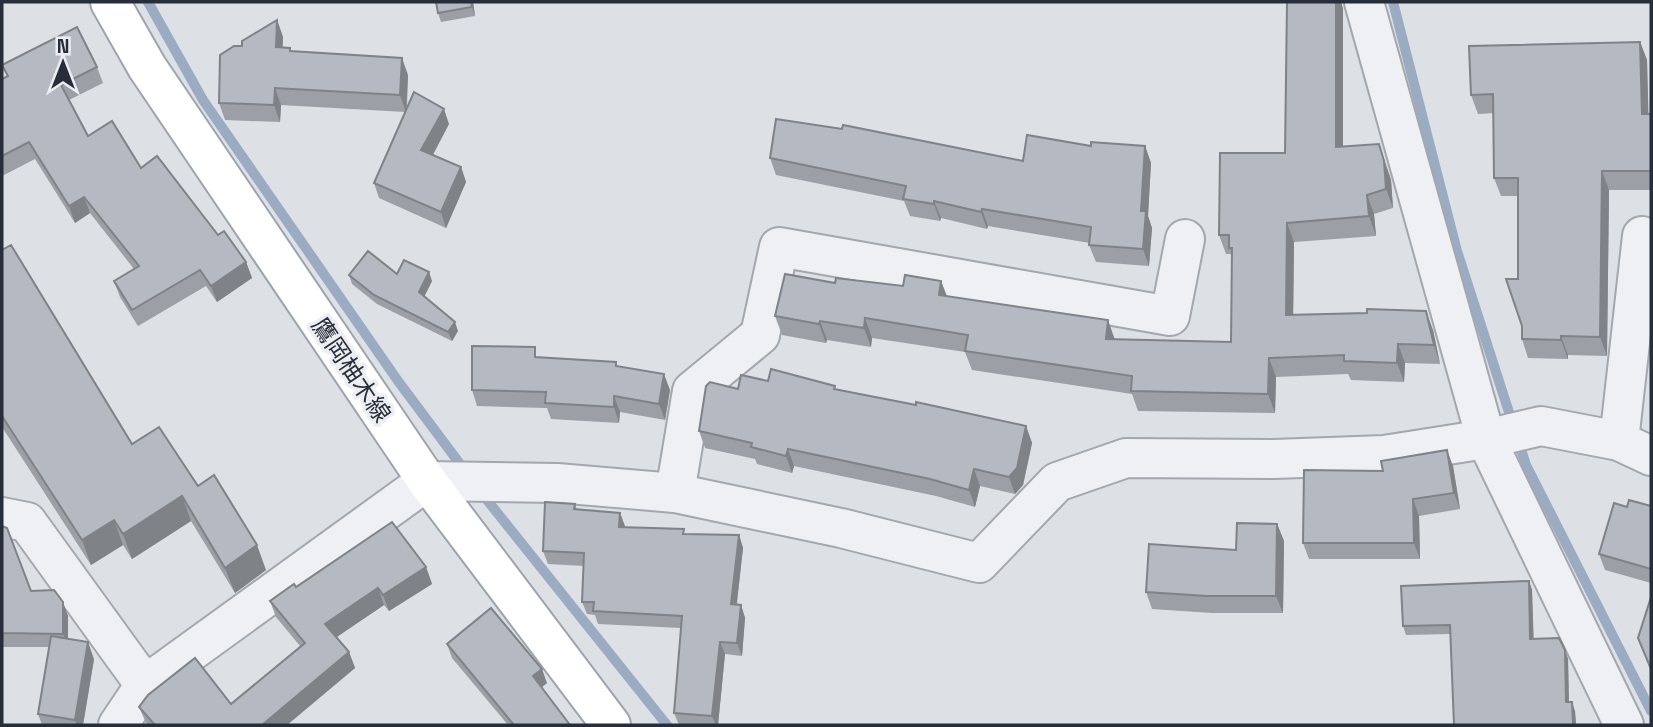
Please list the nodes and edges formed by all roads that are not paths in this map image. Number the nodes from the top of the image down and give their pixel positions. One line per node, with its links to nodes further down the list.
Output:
1 (110, 2): 7 (main road, 鷹岡柚木線)
2 (1364, 2): 5 (street)
3 (1642, 236): 6 (street)
4 (1185, 239): 8 (street)
5 (1486, 439): 6 (street); 8 (street); 13 (street)
6 (1635, 449)
7 (427, 481): 8 (street); 10 (street); 12 (main road, 鷹岡柚木線)
8 (675, 493)
9 (2, 517): 10 (street)
10 (145, 685): 11 (street)
11 (118, 725)
12 (611, 725)
13 (1624, 725)

